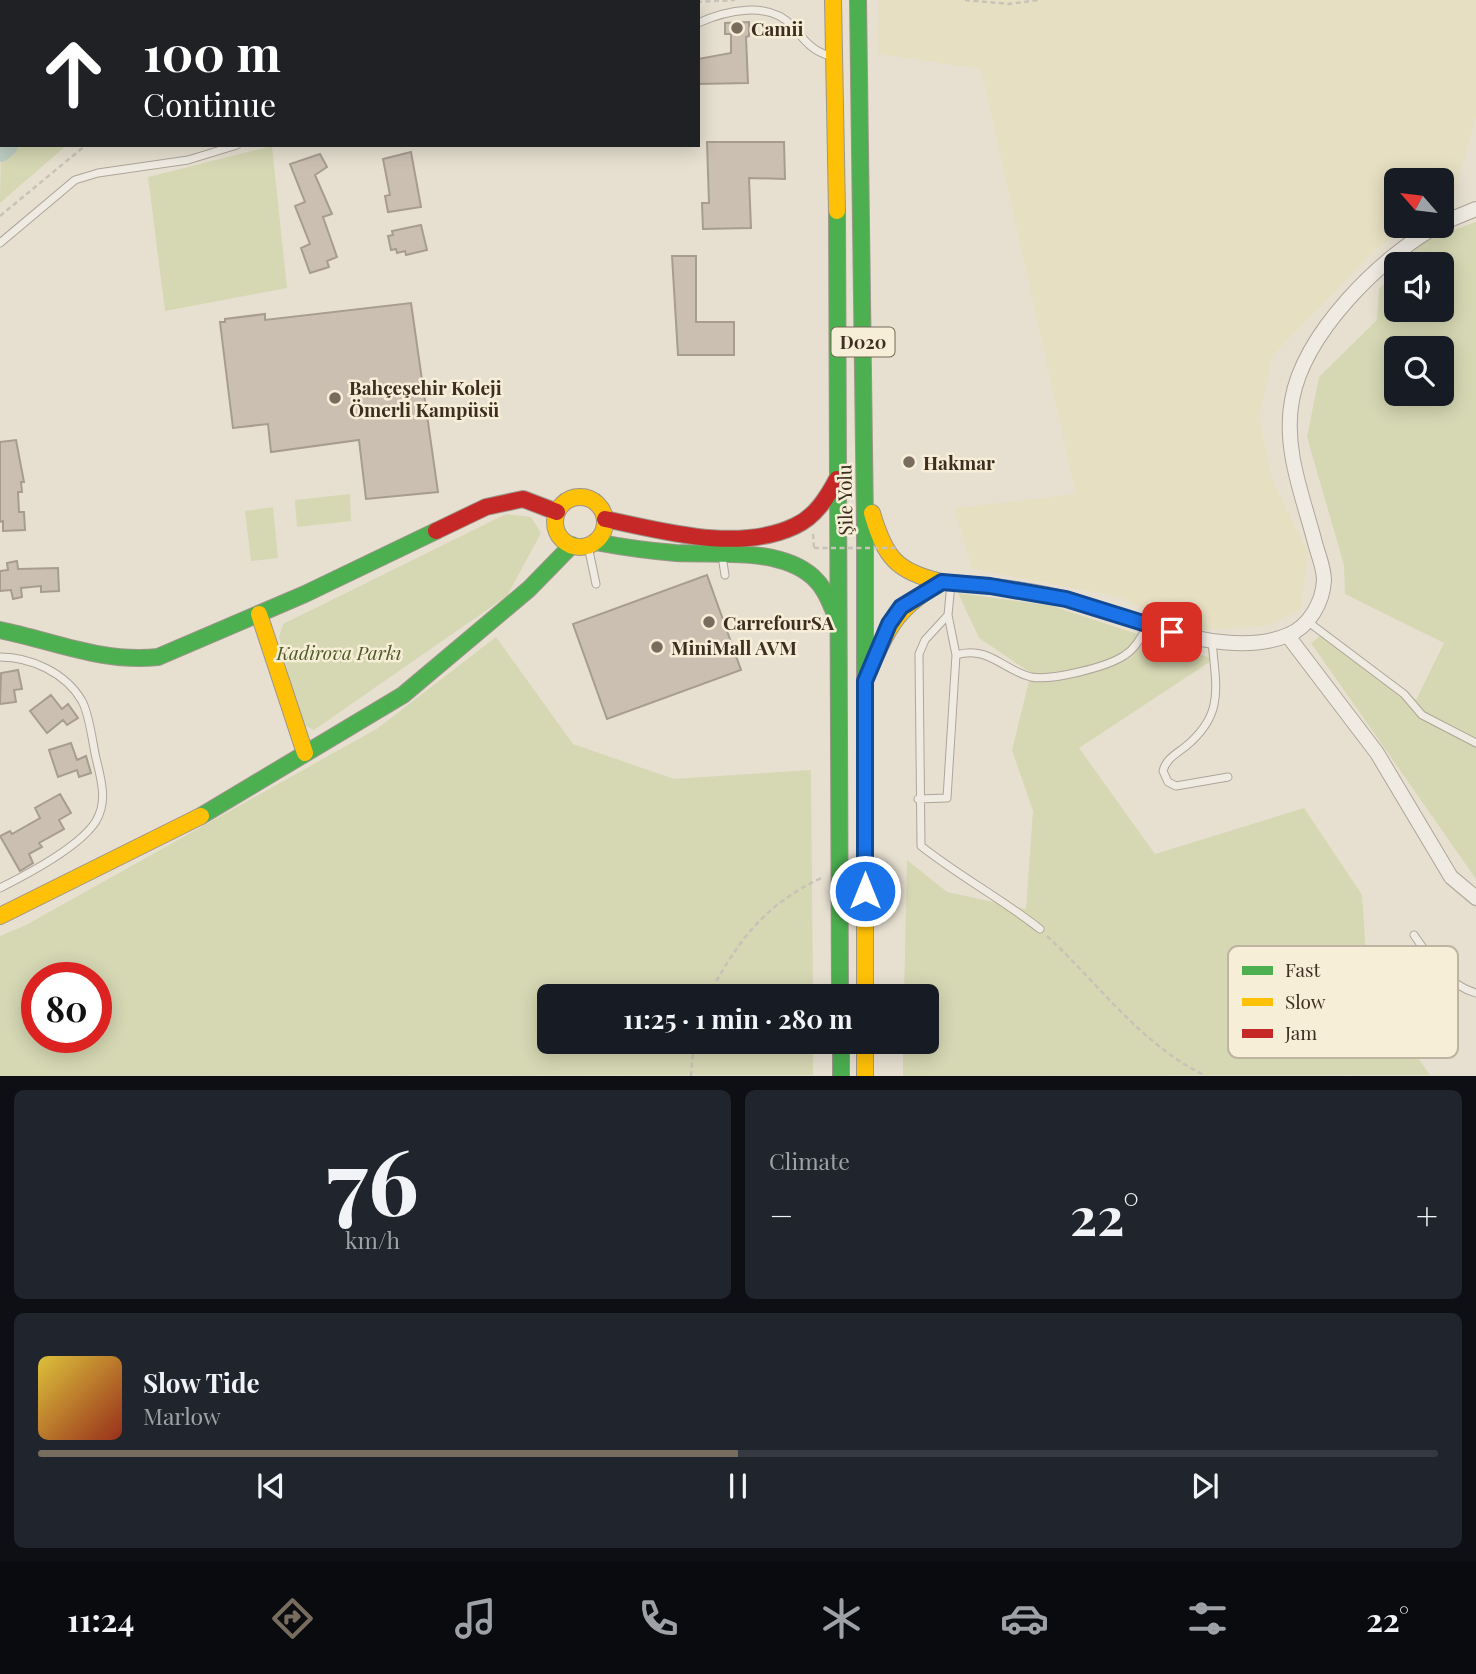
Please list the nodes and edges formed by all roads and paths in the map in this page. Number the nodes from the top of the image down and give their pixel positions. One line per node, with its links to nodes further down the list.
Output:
1 (734, 0): 4 (path)
2 (965, 0): 3 (path)
3 (1038, 0)
4 (700, 2)
5 (833, 2): 8 (main road, Şile Yolu / D020)
6 (858, 2): 17 (main road, Şile Yolu / D020)
7 (700, 22): 8 (lane)
8 (834, 57): 16 (main road, Şile Yolu / D020)
9 (84, 147): 12 (path)
10 (230, 147): 15 (lane)
11 (1476, 209): 13 (street)
12 (0, 216)
13 (1454, 218)
14 (1419, 238): 31 (street)
15 (0, 243)
16 (837, 479): 19 (main road); 34 (main road, Şile Yolu / D020)
17 (865, 490): 27 (main road); 39 (main road, Şile Yolu / D020)
18 (557, 512): 19 (main road); 22 (main road); 29 (main road)
19 (605, 519): 22 (main road)
20 (813, 527): 24 (path, bridge)
21 (821, 537): 23 (path)
22 (585, 544): 25 (main road); 28 (lane); 41 (main road)
23 (821, 547)
24 (898, 548)
25 (722, 555): 26 (lane); 34 (main road)
26 (725, 575)
27 (946, 582): 30 (lane); 32 (street); 39 (main road)
28 (596, 584)
29 (259, 614): 33 (main road); 41 (main road)
30 (948, 615): 37 (lane); 43 (lane)
31 (1307, 621): 35 (street); 40 (lane)
32 (1147, 625): 36 (street); 37 (lane)
33 (0, 630)
34 (839, 633): 44 (main road, Şile Yolu / D020)
35 (1287, 636): 36 (street); 46 (street)
36 (1212, 642): 42 (lane)
37 (956, 655): 43 (lane)
38 (0, 657): 45 (lane)
39 (865, 681): 53 (main road, Şile Yolu / D020)
40 (1476, 743)
41 (305, 753): 47 (main road)
42 (1228, 777)
43 (918, 799): 48 (lane)
44 (840, 869): 51 (path); 52 (main road, Şile Yolu / D020)
45 (0, 888)
46 (1476, 898)
47 (0, 916)
48 (1040, 929): 62 (path)
49 (1414, 935): 50 (lane)
50 (1422, 946)
51 (715, 984)
52 (840, 984)
53 (865, 984)
54 (1458, 984): 55 (lane)
55 (1476, 993)
56 (693, 1054): 59 (path)
57 (841, 1054): 60 (main road)
58 (865, 1054): 61 (main road)
59 (691, 1076)
60 (841, 1076)
61 (865, 1076)
62 (1206, 1076)

